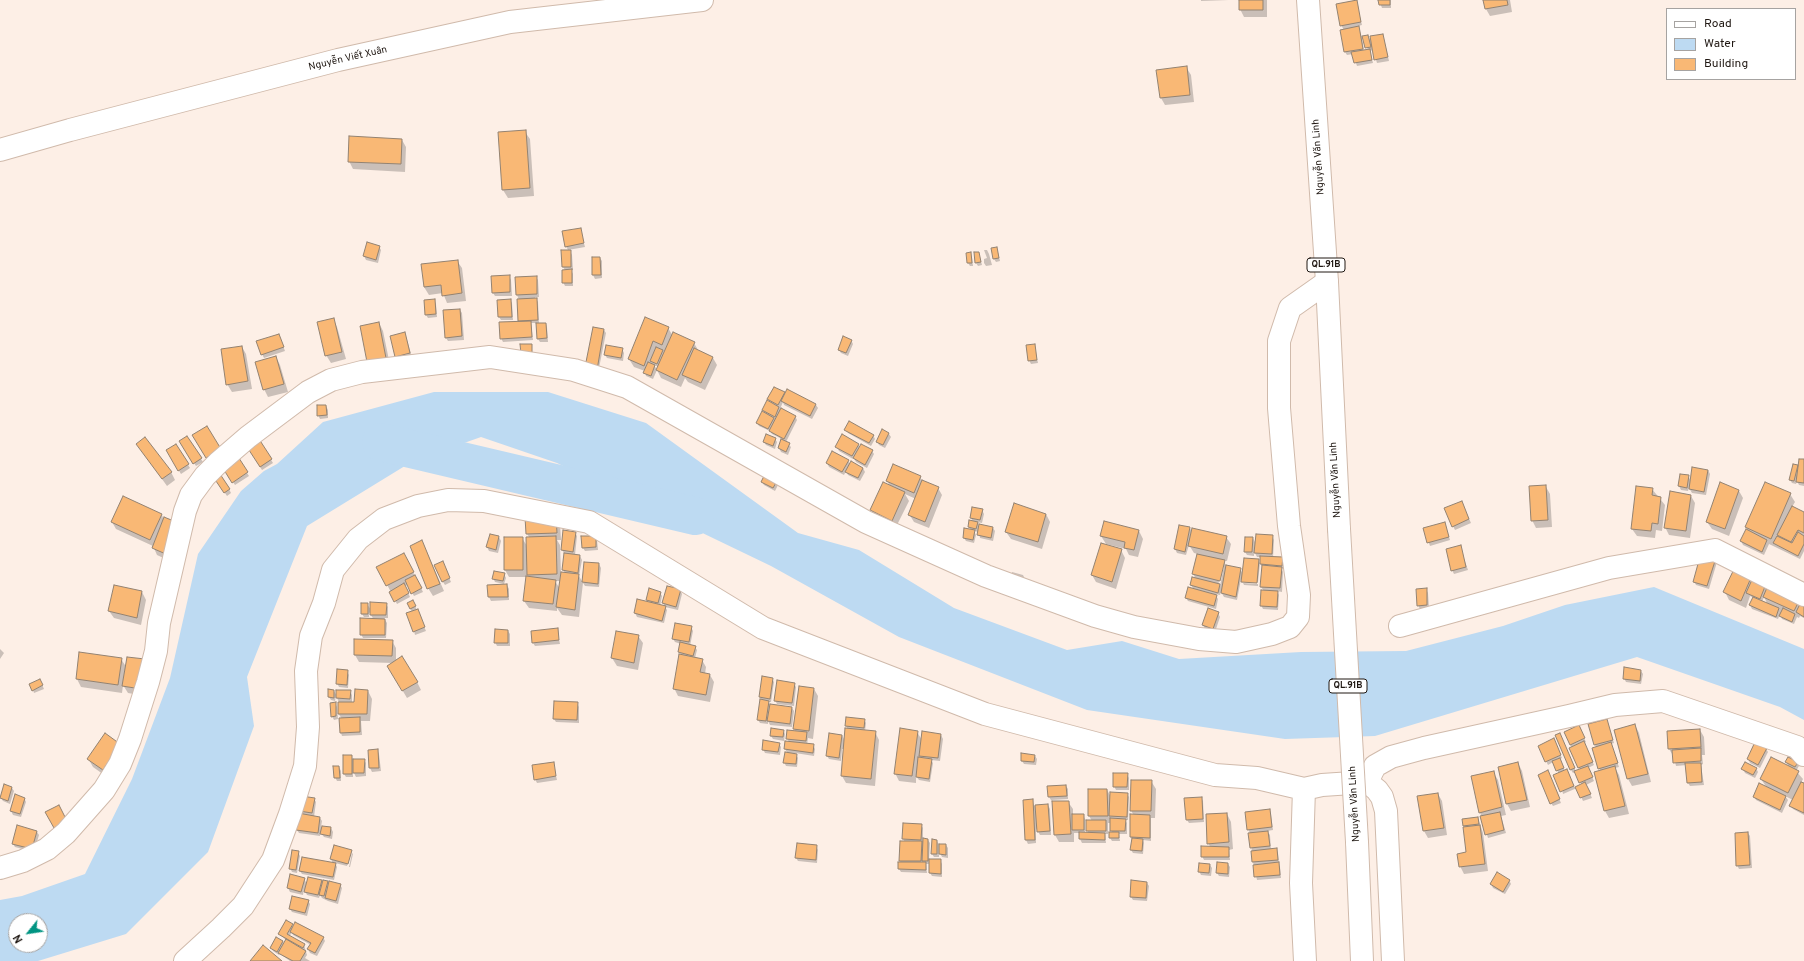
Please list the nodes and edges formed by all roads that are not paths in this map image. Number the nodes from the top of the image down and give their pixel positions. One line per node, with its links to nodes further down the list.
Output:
1 (702, 0): 3 (main road, Nguyễn Viết Xuân)
2 (1308, 0): 4 (main road, Nguyễn Văn Linh / QL.91B)
3 (0, 150)
4 (1327, 282): 10 (main road); 13 (main road, Nguyễn Văn Linh / QL.91B, bridge)
5 (1804, 595): 6 (main road)
6 (1400, 626)
7 (1804, 755): 8 (main road)
8 (1367, 782): 9 (main road); 14 (main road)
9 (1304, 789): 11 (main road); 12 (main road)
10 (0, 868)
11 (185, 961)
12 (1305, 961)
13 (1362, 961)
14 (1393, 961)

